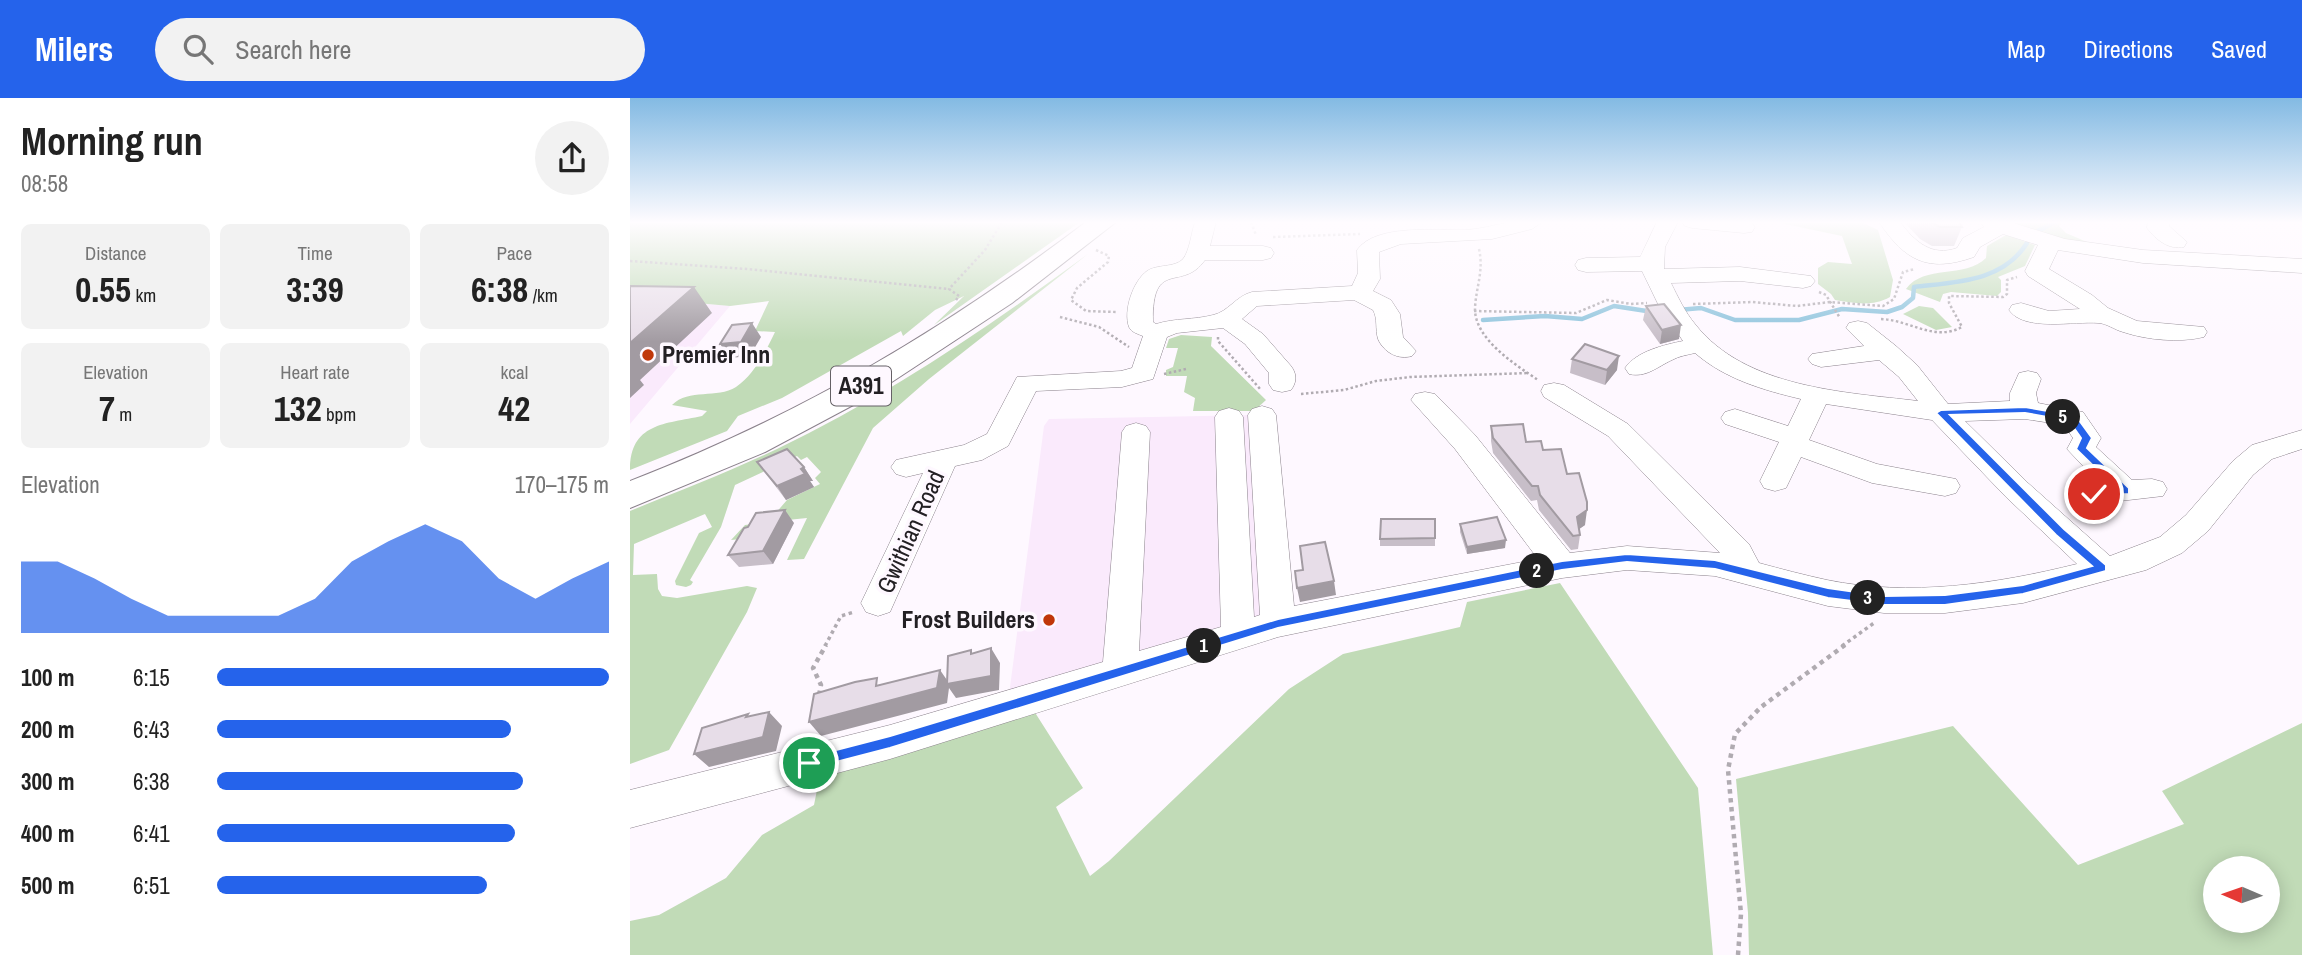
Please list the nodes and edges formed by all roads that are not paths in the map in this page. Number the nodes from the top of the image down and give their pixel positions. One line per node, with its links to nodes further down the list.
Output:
1 (1059, 262): 41 (highway, A391)
2 (1193, 262): 17 (street)
3 (1368, 262): 11 (street)
4 (1653, 262): 9 (street)
5 (2041, 262): 13 (street)
6 (2242, 262): 8 (street)
7 (1575, 264): 9 (street)
8 (2302, 266)
9 (1653, 270): 10 (street); 18 (street)
10 (1803, 281)
11 (1358, 293): 14 (street); 20 (street)
12 (2015, 306): 13 (street)
13 (2104, 315): 16 (street)
14 (1226, 319): 17 (street); 24 (street)
15 (1849, 323): 19 (street)
16 (2195, 332)
17 (1154, 342): 36 (street, Gwithian Road)
18 (1699, 344): 22 (street); 27 (street)
19 (1887, 351): 21 (street); 29 (street)
20 (1403, 352)
21 (1824, 353)
22 (1638, 368)
23 (2028, 379): 28 (street)
24 (1282, 384)
25 (1417, 389): 42 (street)
26 (1554, 391): 44 (street)
27 (1816, 396): 29 (street); 35 (street)
28 (2025, 410): 29 (street); 40 (street)
29 (1941, 413): 43 (street)
30 (1262, 415): 46 (street)
31 (1229, 417): 47 (street)
32 (1735, 418): 35 (street)
33 (1136, 432): 48 (street)
34 (2302, 439): 43 (street)
35 (1795, 441): 38 (street); 39 (street)
36 (943, 461): 37 (street, Gwithian Road); 45 (street, Gwithian Road)
37 (906, 467)
38 (1775, 481)
39 (1945, 486)
40 (2094, 494)
41 (630, 495)
42 (1562, 566): 44 (street); 46 (street)
43 (2102, 568): 44 (street)
44 (1746, 572)
45 (878, 603)
46 (1278, 624): 47 (street)
47 (1239, 635): 48 (street)
48 (1120, 671): 49 (street)
49 (630, 809)

